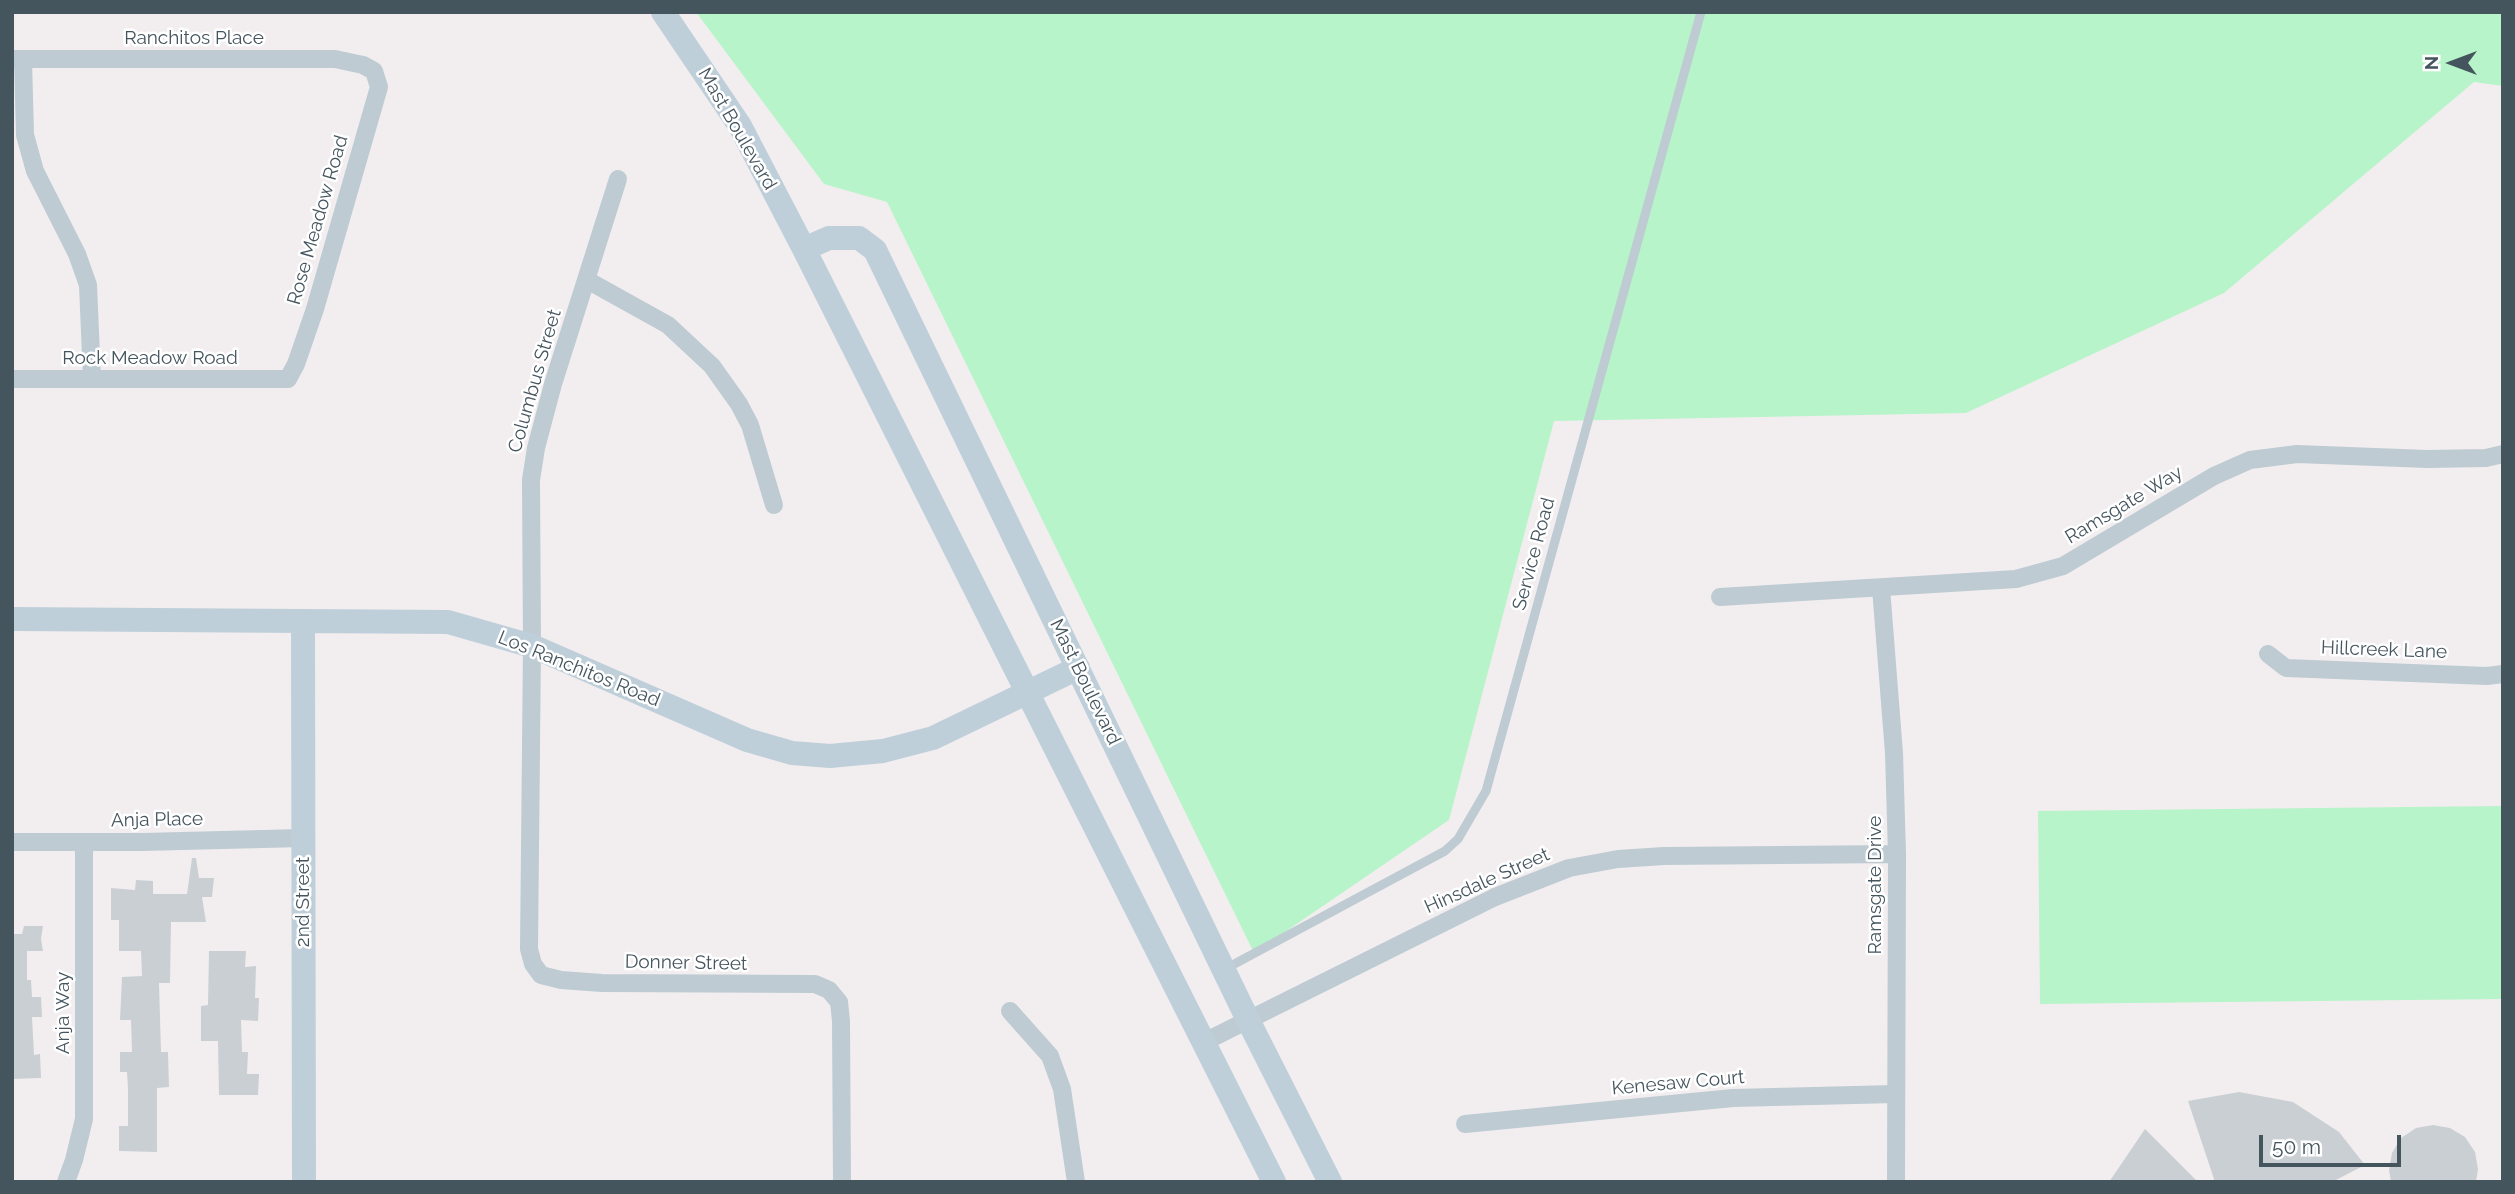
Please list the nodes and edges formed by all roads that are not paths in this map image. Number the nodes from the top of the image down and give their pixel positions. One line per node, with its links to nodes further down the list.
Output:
1 (663, 12): 6 (street, Mast Boulevard)
2 (1701, 12): 26 (lane, Service Road)
3 (17, 59): 4 (street, Ranchitos Place); 9 (street)
4 (374, 71): 10 (street, Rose Meadow Road)
5 (618, 178): 7 (street, Columbus Street)
6 (804, 249): 19 (street, Mast Boulevard); 21 (street, Mast Boulevard)
7 (586, 280): 12 (street); 17 (street, Columbus Street)
8 (12, 379): 9 (street, Rock Meadow Road)
9 (92, 379): 10 (street, Rock Meadow Road)
10 (288, 379)
11 (2503, 454): 13 (street, Ramsgate Way)
12 (774, 505)
13 (1881, 588): 14 (street, Ramsgate Way); 25 (street, Ramsgate Drive)
14 (1720, 597)
15 (12, 619): 16 (street, Los Ranchitos Road)
16 (303, 621): 17 (street, Los Ranchitos Road); 22 (street, 2nd Street)
17 (532, 646): 21 (street, Los Ranchitos Road); 27 (street, Columbus Street)
18 (2268, 654): 20 (street, Hillcreek Lane)
19 (1078, 668): 21 (street, Los Ranchitos Road); 26 (street, Mast Boulevard)
20 (2503, 674)
21 (1028, 692): 30 (street, Mast Boulevard)
22 (303, 838): 24 (street, Anja Place); 34 (street, 2nd Street)
23 (12, 842): 24 (street, Anja Place)
24 (84, 842): 33 (street, Anja Way)
25 (1896, 854): 29 (street, Hinsdale Street); 31 (street, Ramsgate Drive)
26 (1223, 969): 29 (street, Mast Boulevard)
27 (541, 975): 35 (street, Donner Street)
28 (1010, 1011): 36 (street)
29 (1248, 1020): 30 (street, Hinsdale Street); 38 (street, Mast Boulevard)
30 (1204, 1042): 37 (street, Mast Boulevard)
31 (1895, 1094): 32 (street, Kenesaw Court); 39 (street, Ramsgate Drive)
32 (1465, 1124)
33 (66, 1182)
34 (304, 1182)
35 (842, 1182)
36 (1076, 1182)
37 (1274, 1182)
38 (1330, 1182)
39 (1896, 1182)

